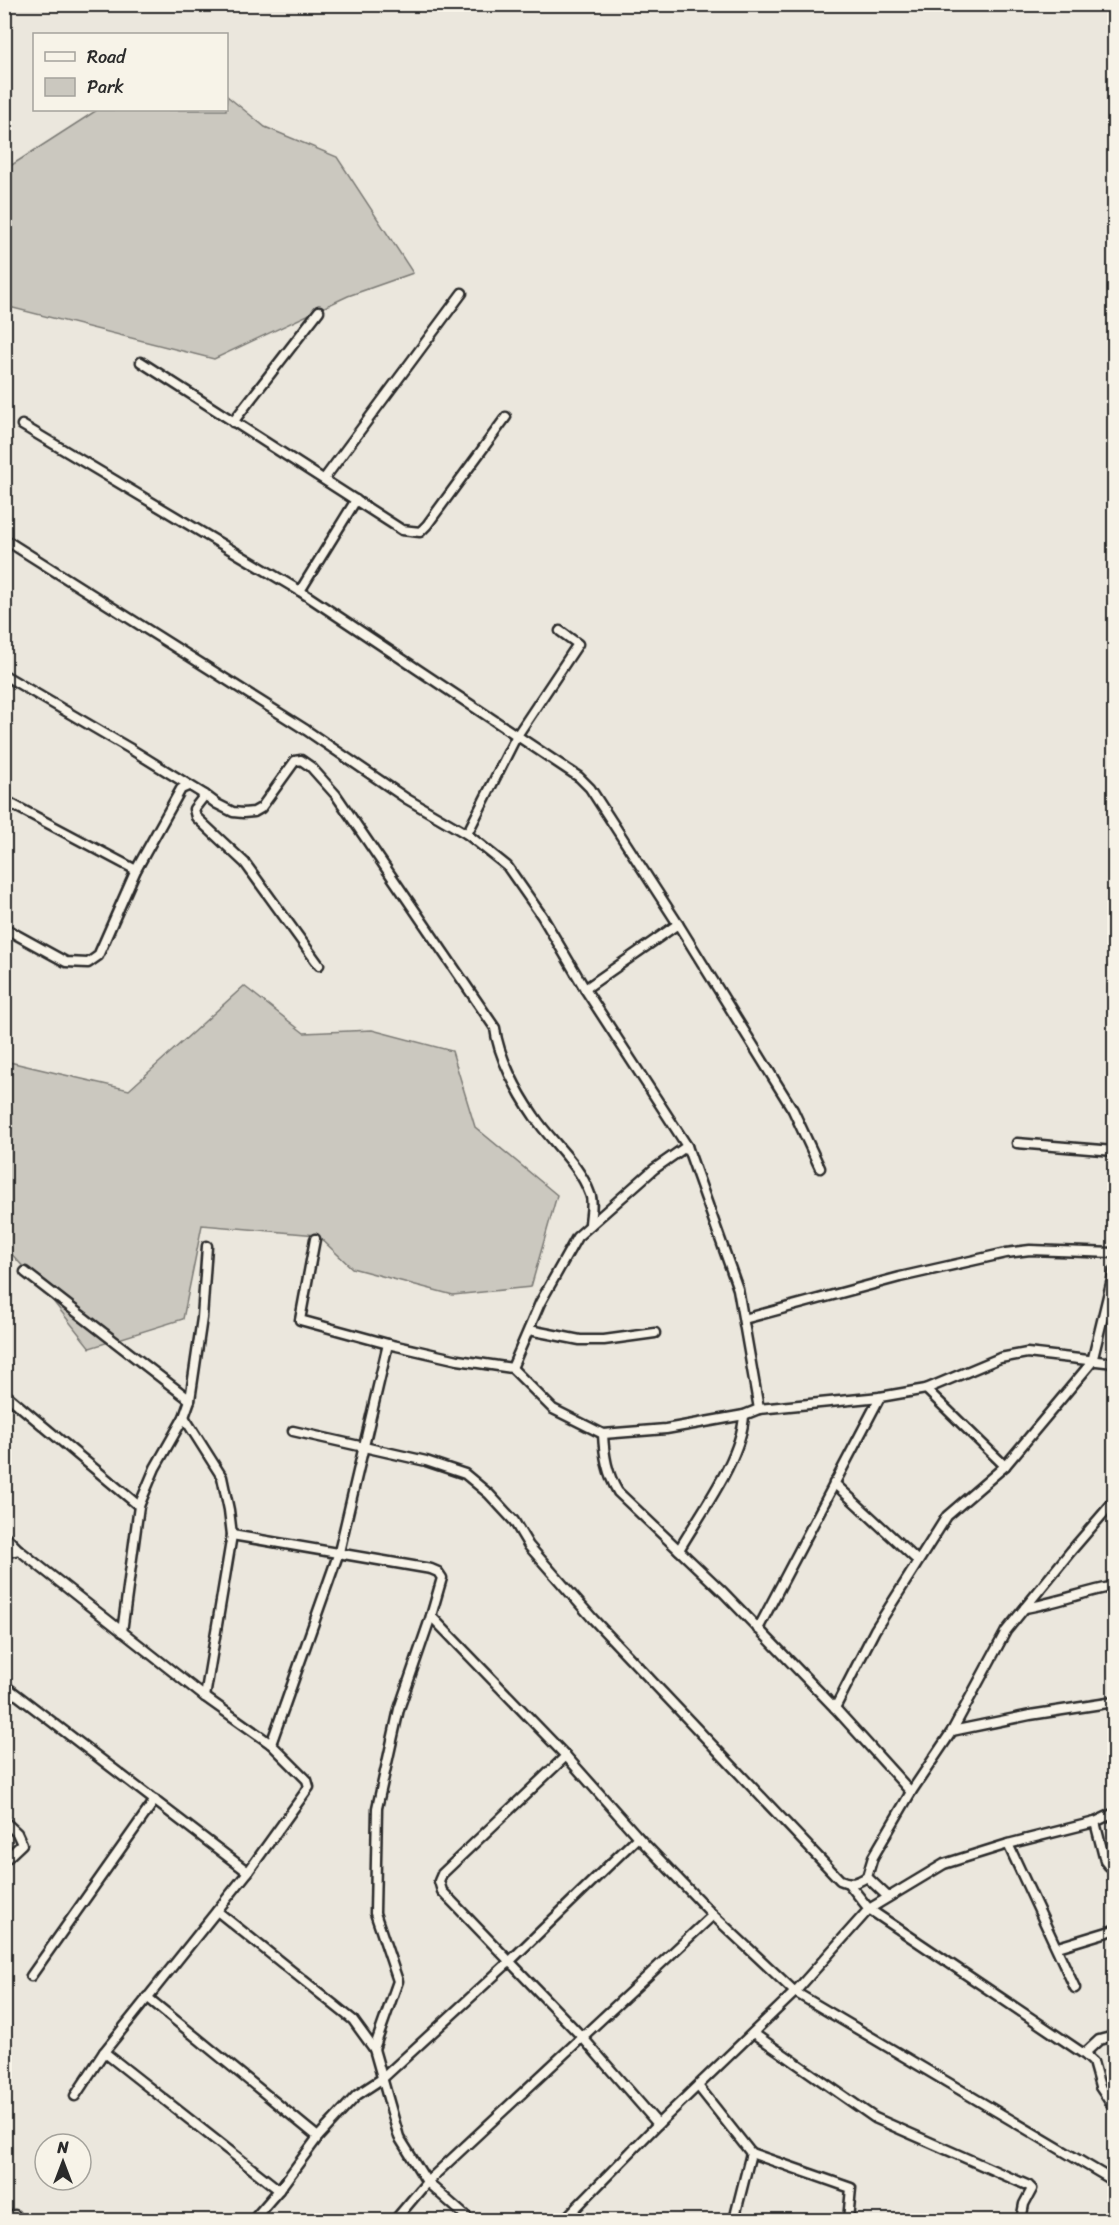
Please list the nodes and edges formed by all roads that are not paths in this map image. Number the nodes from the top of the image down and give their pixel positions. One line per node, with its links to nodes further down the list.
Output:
1 (462, 293): 7 (street)
2 (319, 311): 5 (street)
3 (141, 362): 5 (street)
4 (506, 417): 8 (street)
5 (233, 422): 7 (street)
6 (22, 425): 10 (street)
7 (324, 478): 8 (street)
8 (356, 500): 10 (street)
9 (4, 539): 17 (street)
10 (300, 591): 13 (street)
11 (560, 632): 13 (street)
12 (4, 675): 14 (street)
13 (516, 736): 17 (street); 19 (street)
14 (188, 786): 15 (street); 18 (street)
15 (205, 795): 21 (street); 27 (street)
16 (4, 800): 18 (street)
17 (467, 834): 22 (street)
18 (136, 870): 20 (street)
19 (678, 924): 22 (street); 26 (street)
20 (4, 928)
21 (319, 965)
22 (585, 989): 24 (street)
23 (1017, 1143): 25 (street)
24 (687, 1146): 27 (street); 33 (street)
25 (1114, 1150)
26 (820, 1168)
27 (590, 1226): 34 (street)
28 (315, 1239): 36 (street)
29 (207, 1246): 43 (street)
30 (1114, 1253): 33 (street)
31 (1114, 1271): 37 (street)
32 (24, 1272): 43 (street)
33 (744, 1319): 44 (street)
34 (529, 1330): 35 (street); 39 (street)
35 (655, 1333)
36 (388, 1344): 39 (street); 49 (street)
37 (1092, 1362): 38 (street); 40 (street); 50 (street)
38 (1114, 1363)
39 (512, 1368): 48 (street)
40 (926, 1389): 42 (street); 50 (street)
41 (4, 1393): 53 (street)
42 (880, 1397): 44 (street); 51 (street)
43 (190, 1400): 46 (street)
44 (759, 1409): 45 (street)
45 (744, 1415): 48 (street); 57 (street)
46 (184, 1417): 53 (street); 55 (street)
47 (293, 1431): 49 (street)
48 (603, 1434): 57 (street)
49 (364, 1448): 58 (street); 84 (street)
50 (1005, 1466): 60 (street)
51 (834, 1483): 60 (street); 64 (street)
52 (1114, 1501): 62 (street)
53 (138, 1506): 65 (street)
54 (4, 1535): 56 (street)
55 (232, 1535): 58 (street); 67 (street)
56 (19, 1550): 59 (street); 65 (street)
57 (678, 1550): 64 (street)
58 (339, 1552): 63 (street); 71 (street)
59 (4, 1553)
60 (917, 1560): 69 (street)
61 (1114, 1586): 62 (street)
62 (1025, 1608): 70 (street)
63 (431, 1616): 72 (street); 99 (street)
64 (758, 1629): 69 (street)
65 (123, 1632): 67 (street)
66 (4, 1685): 74 (street)
67 (205, 1697): 71 (street)
68 (1114, 1702): 70 (street)
69 (834, 1707): 73 (street)
70 (952, 1731): 73 (street)
71 (271, 1744): 82 (street)
72 (566, 1756): 78 (street); 91 (street)
73 (911, 1792): 83 (street)
74 (154, 1800): 82 (street); 92 (street)
75 (1114, 1813): 77 (street)
76 (4, 1821): 80 (street)
77 (1095, 1822): 79 (street); 81 (street)
78 (638, 1837): 88 (street); 91 (street)
79 (1008, 1844): 85 (street); 90 (street)
80 (4, 1861)
81 (1114, 1867)
82 (248, 1872): 87 (street)
83 (867, 1877): 84 (street); 85 (street)
84 (849, 1884): 86 (street)
85 (887, 1896): 86 (street)
86 (869, 1909): 94 (street); 101 (street)
87 (217, 1911): 95 (street); 99 (street)
88 (713, 1915): 94 (street); 98 (street)
89 (1114, 1930): 90 (street)
90 (1058, 1947): 93 (street)
91 (509, 1962): 98 (street); 102 (street)
92 (31, 1976)
93 (1076, 1988)
94 (795, 1992): 96 (street); 109 (street)
95 (147, 1997): 100 (street); 107 (street)
96 (753, 2033): 103 (street); 120 (street)
97 (1114, 2036): 101 (street)
98 (583, 2038): 106 (street); 110 (street)
99 (374, 2049): 102 (street)
100 (104, 2052): 104 (street); 111 (street)
101 (1084, 2054): 105 (street)
102 (383, 2078): 107 (street); 110 (street)
103 (699, 2086): 106 (street); 108 (street)
104 (75, 2096)
105 (1112, 2105)
106 (658, 2124): 118 (street)
107 (318, 2137): 111 (street)
108 (751, 2153): 114 (street); 119 (street)
109 (1114, 2181)
110 (428, 2182): 116 (street); 117 (street)
111 (279, 2190): 115 (street)
112 (15, 2215): 113 (street)
113 (4, 2216)
114 (732, 2218)
115 (253, 2220)
116 (395, 2220)
117 (470, 2220)
118 (564, 2220)
119 (848, 2220)
120 (1021, 2220)

